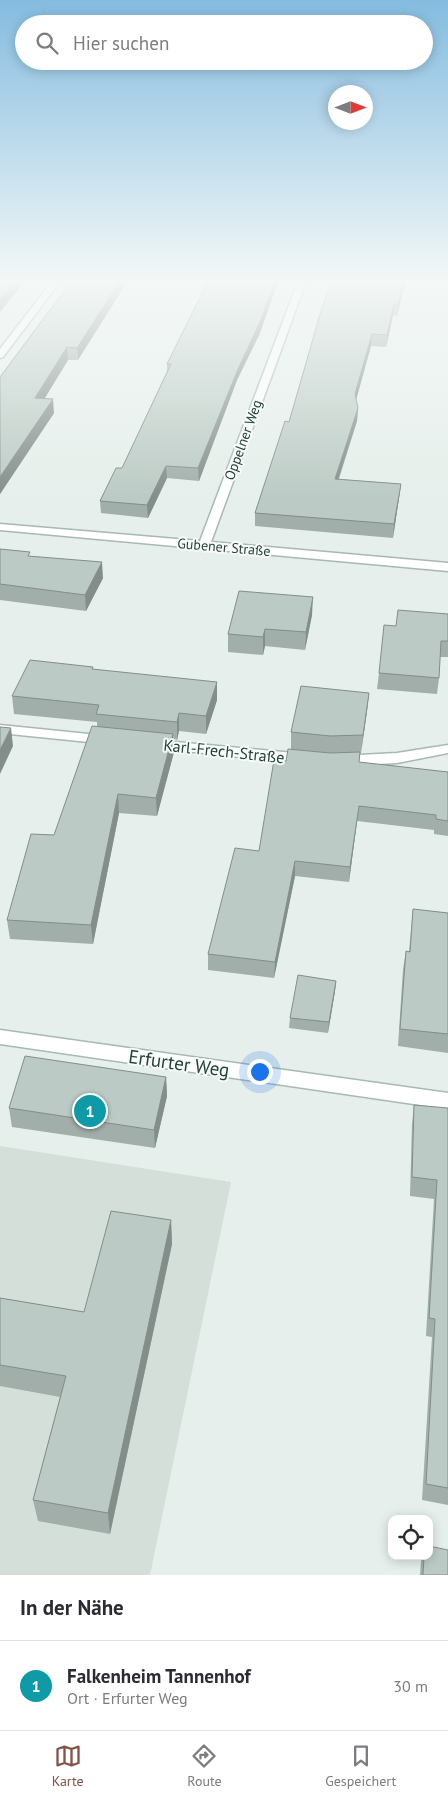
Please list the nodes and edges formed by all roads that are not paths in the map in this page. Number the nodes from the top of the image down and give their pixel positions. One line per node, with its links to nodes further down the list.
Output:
1 (276, 352): 3 (street, Oppelner Weg)
2 (0, 527): 3 (street, Gubener Straße)
3 (204, 545): 4 (street, Gubener Straße)
4 (448, 567)
5 (0, 729): 6 (street)
6 (118, 741)
7 (137, 743): 8 (street, Karl-Frech-Straße)
8 (448, 749)
9 (0, 1037): 10 (street, Erfurter Weg)
10 (448, 1101)

